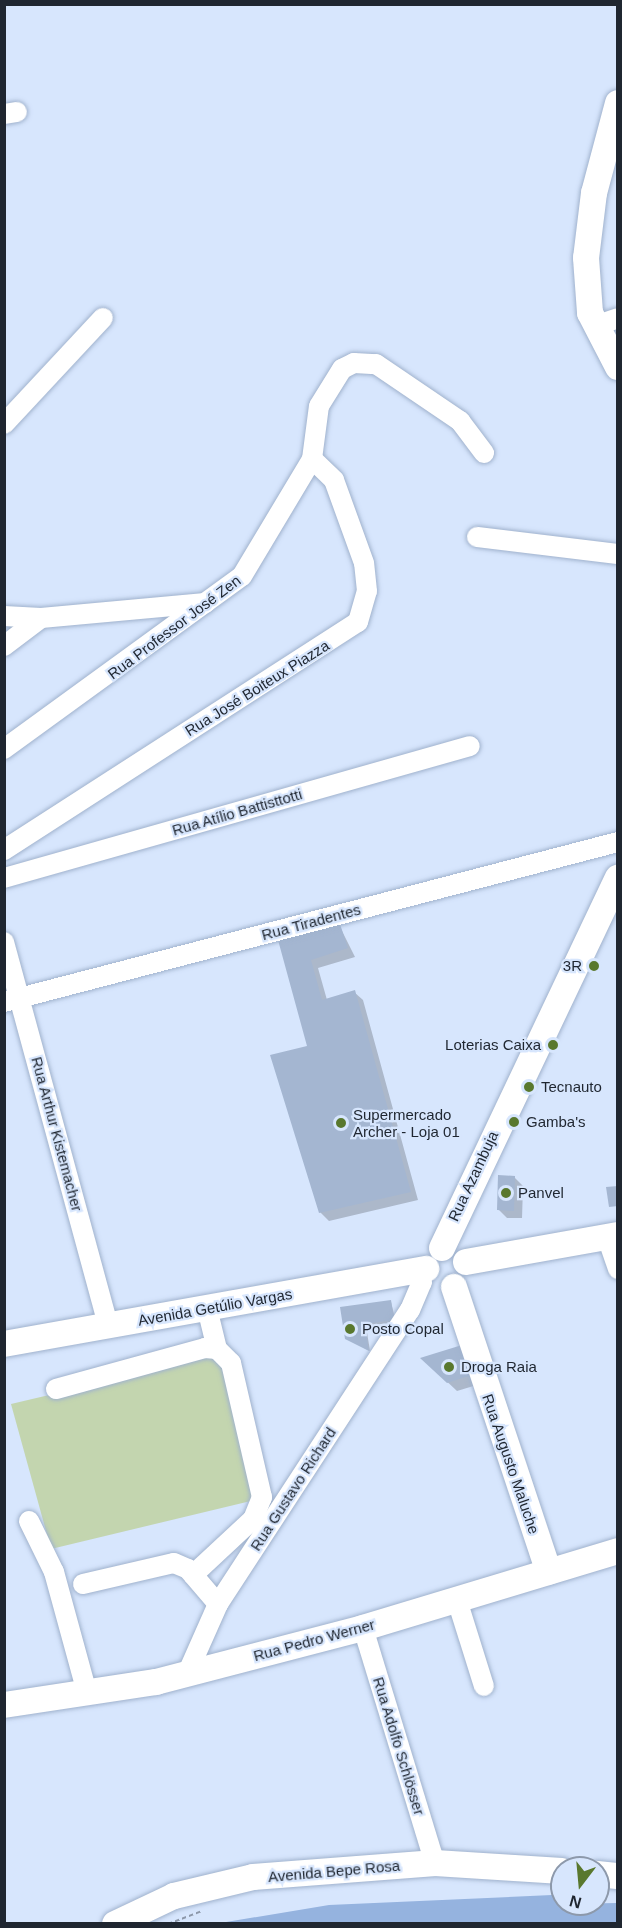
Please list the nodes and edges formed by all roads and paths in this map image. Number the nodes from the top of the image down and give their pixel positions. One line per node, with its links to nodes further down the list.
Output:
1 (618, 103): 3 (main road)
2 (103, 318): 5 (street)
3 (606, 322): 4 (main road)
4 (618, 367)
5 (4, 424)
6 (484, 453): 7 (street, Rua Professor José Zen)
7 (312, 459): 10 (street, Rua Professor José Zen); 17 (street, Rua José Boiteux Piazza)
8 (477, 537): 9 (street)
9 (618, 554)
10 (205, 603): 12 (street); 15 (street, Rua Professor José Zen)
11 (4, 616): 12 (street)
12 (41, 618): 13 (street)
13 (4, 646)
14 (470, 746): 18 (street, Rua Atílio Battisttotti)
15 (4, 749)
16 (618, 842): 21 (street, Rua Tiradentes)
17 (4, 850)
18 (4, 878)
19 (618, 878): 23 (main road, Rua Azambuja)
20 (4, 942): 21 (street, Rua Arthur Kistemacher)
21 (13, 1000): 28 (street, Rua Arthur Kistemacher)
22 (612, 1236): 24 (main road); 25 (street)
23 (442, 1248): 24 (main road); 26 (main road)
24 (466, 1262): 26 (main road)
25 (618, 1269)
26 (432, 1278): 27 (main road, Avenida Getúlio Vargas); 34 (main road, Rua Augusto Maluche); 38 (street, Rua Gustavo Richard)
27 (207, 1308): 28 (main road, Avenida Getúlio Vargas); 30 (street)
28 (108, 1326): 29 (main road, Avenida Getúlio Vargas)
29 (4, 1344)
30 (217, 1349): 31 (street); 35 (street)
31 (56, 1389)
32 (29, 1521): 42 (street)
33 (618, 1551): 34 (main road, Rua Pedro Werner)
34 (549, 1572): 37 (main road, Rua Pedro Werner)
35 (194, 1575): 36 (street); 38 (street)
36 (83, 1584)
37 (457, 1600): 39 (main road, Rua Pedro Werner); 41 (street)
38 (218, 1604): 40 (street, Rua Gustavo Richard)
39 (363, 1628): 40 (main road, Rua Pedro Werner); 44 (street, Rua Adolfo Schlösser)
40 (187, 1674): 42 (main road, Rua Pedro Werner)
41 (484, 1686)
42 (87, 1694): 43 (main road, Rua Pedro Werner)
43 (4, 1705)
44 (435, 1863): 45 (main road, Avenida Bepe Rosa); 47 (main road, Avenida Bepe Rosa)
45 (550, 1870)
46 (213, 1907): 48 (path)
47 (115, 1923)
48 (168, 1923)

